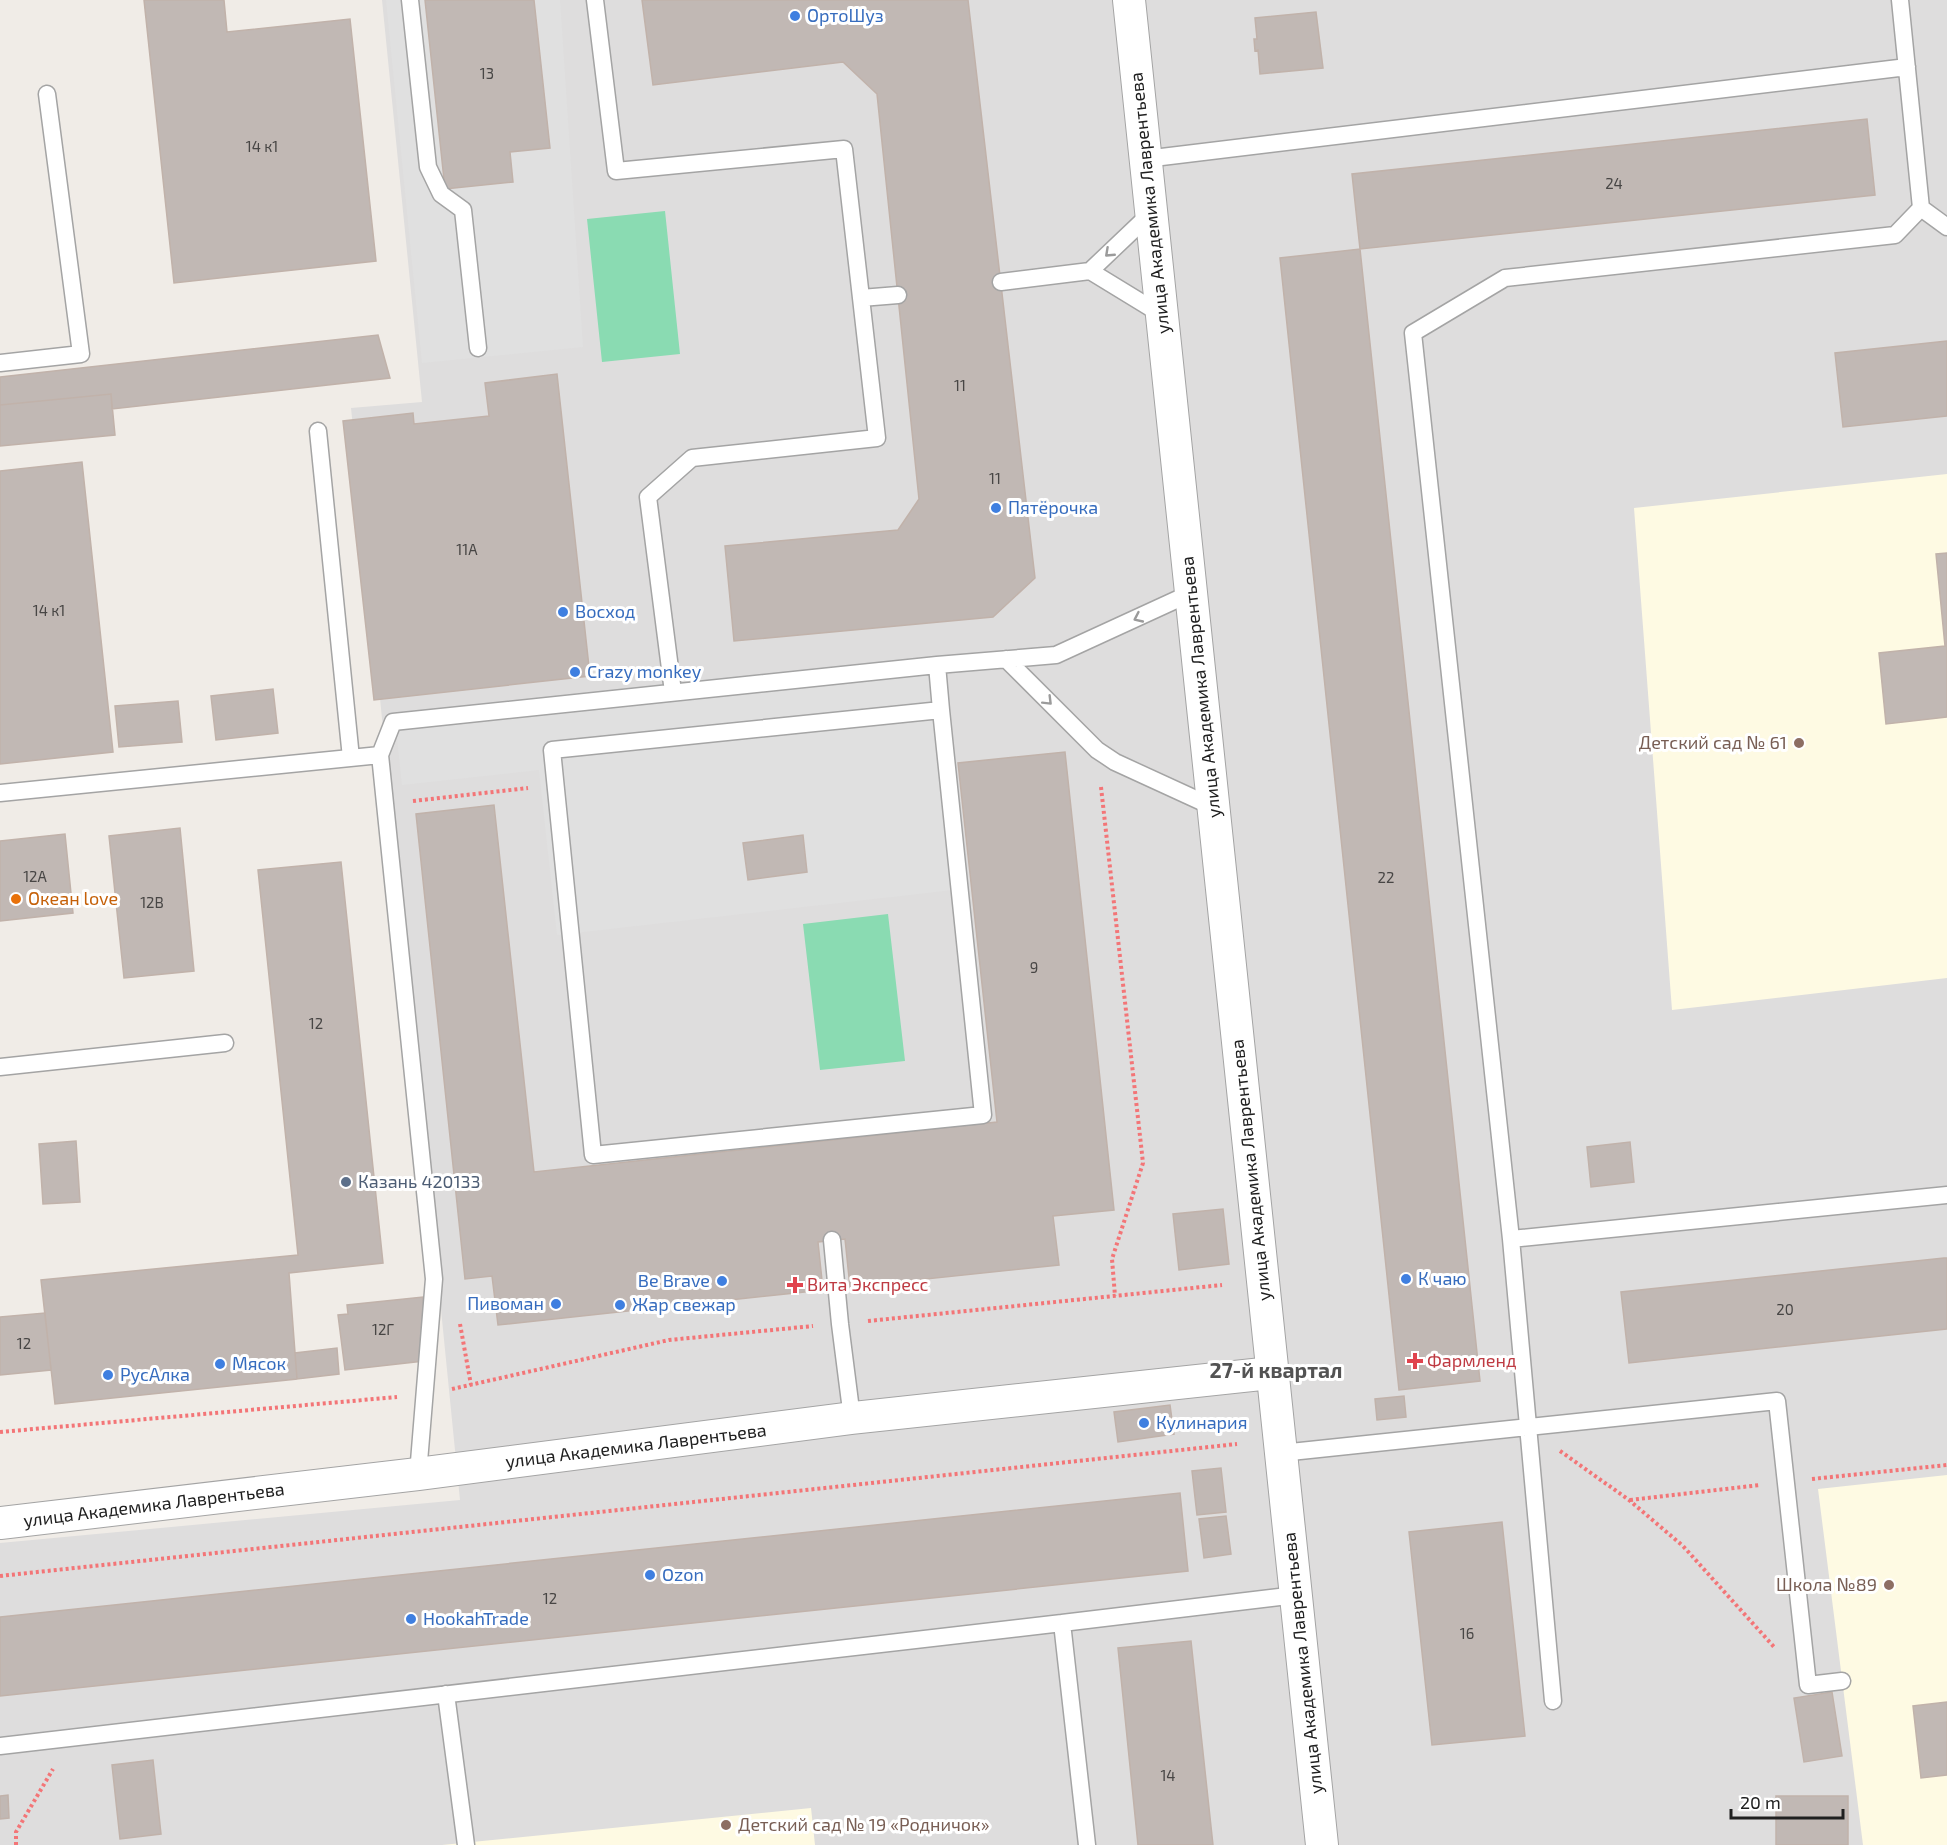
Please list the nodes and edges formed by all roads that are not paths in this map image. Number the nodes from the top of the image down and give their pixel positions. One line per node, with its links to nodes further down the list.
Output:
1 (410, 0): 16 (lane)
2 (596, 0): 14 (lane)
3 (1129, 0): 7 (street, улица Академика Лаврентьева)
4 (1900, 0): 5 (lane)
5 (1907, 66): 7 (lane); 8 (lane)
6 (47, 94): 17 (lane)
7 (1145, 159): 9 (street, улица Академика Лаврентьева)
8 (1921, 208): 10 (lane); 31 (lane)
9 (1151, 213): 11 (lane, one-way to 11); 15 (street, улица Академика Лаврентьева)
10 (1947, 227)
11 (1090, 271): 12 (lane); 15 (lane)
12 (1001, 282)
13 (898, 295): 14 (lane)
14 (861, 298): 22 (lane)
15 (1162, 315): 19 (street, улица Академика Лаврентьева)
16 (478, 348)
17 (0, 363)
18 (318, 431): 25 (lane)
19 (1191, 593): 20 (lane, one-way to 20); 27 (street, улица Академика Лаврентьева)
20 (1006, 659): 21 (lane); 27 (lane, one-way to 27)
21 (937, 665): 22 (lane); 23 (lane)
22 (673, 692): 24 (lane)
23 (942, 710): 23 (lane)
24 (380, 755): 25 (lane); 37 (lane)
25 (351, 758): 26 (lane)
26 (0, 793)
27 (1213, 807): 33 (street, улица Академика Лаврентьева)
28 (225, 1043): 29 (lane)
29 (0, 1067)
30 (1947, 1195): 31 (lane)
31 (1511, 1239): 35 (lane)
32 (832, 1240): 34 (lane)
33 (1272, 1373): 34 (street, улица Академика Лаврентьева); 36 (street, улица Академика Лаврентьева)
34 (852, 1418): 37 (street, улица Академика Лаврентьева)
35 (1527, 1429): 36 (lane); 41 (lane); 43 (lane)
36 (1281, 1453): 39 (street, улица Академика Лаврентьева)
37 (418, 1474): 38 (street, улица Академика Лаврентьева)
38 (0, 1523)
39 (1296, 1595): 40 (lane); 47 (street, улица Академика Лаврентьева)
40 (1062, 1623): 42 (lane); 46 (lane)
41 (1842, 1681)
42 (446, 1694): 44 (lane); 45 (lane)
43 (1553, 1701)
44 (0, 1746)
45 (466, 1845)
46 (1087, 1845)
47 (1322, 1845)

